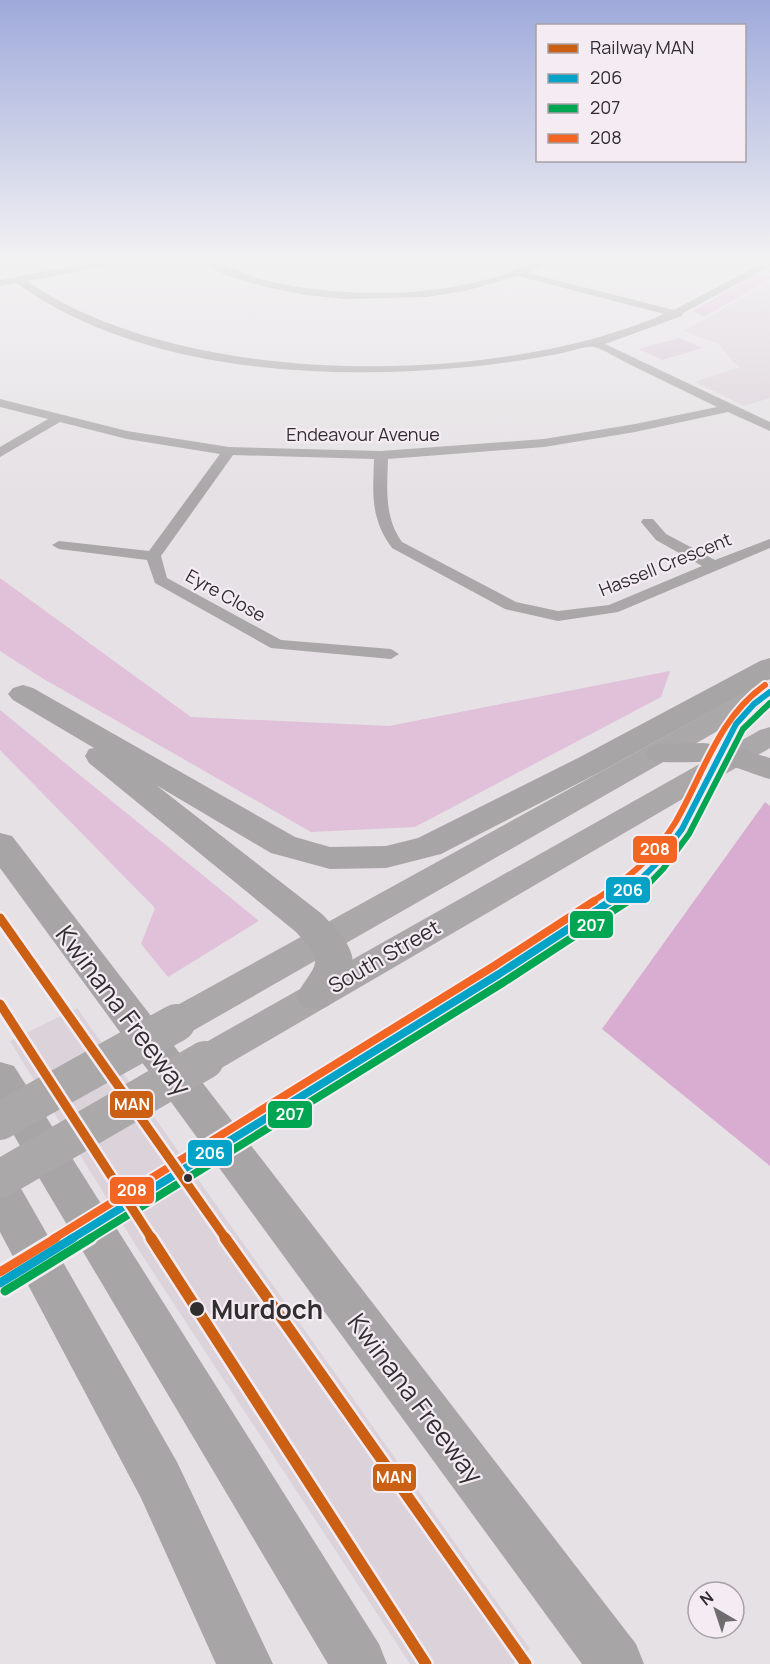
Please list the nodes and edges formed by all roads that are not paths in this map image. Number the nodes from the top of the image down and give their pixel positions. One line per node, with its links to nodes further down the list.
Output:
1 (133, 336): 3 (street)
2 (617, 336): 3 (street)
3 (594, 343): 5 (street)
4 (0, 404): 6 (street, Endeavour Avenue)
5 (728, 408): 7 (street); 10 (street, Endeavour Avenue)
6 (58, 418): 8 (street, Endeavour Avenue); 9 (street)
7 (770, 427)
8 (229, 451): 10 (street, Endeavour Avenue); 14 (street)
9 (0, 453)
10 (381, 455): 15 (street, Hassell Crescent)
11 (648, 522): 15 (street)
12 (770, 543): 15 (street, Hassell Crescent)
13 (59, 545): 14 (street)
14 (153, 556): 16 (street, Eyre Close)
15 (714, 566)
16 (391, 654)
17 (770, 667): 18 (highway)
18 (12, 686): 25 (highway)
19 (770, 690): 21 (highway, South Street)
20 (770, 736): 22 (highway, South Street)
21 (661, 753): 22 (highway); 25 (highway, South Street)
22 (734, 757): 23 (highway); 26 (highway, South Street)
23 (770, 769)
24 (0, 844): 33 (highway, Kwinana Freeway)
25 (325, 940): 26 (highway); 28 (highway, South Street, bridge)
26 (315, 996): 29 (highway, South Street, bridge)
27 (0, 1077): 32 (highway)
28 (0, 1121)
29 (0, 1179)
30 (0, 1191): 31 (highway)
31 (244, 1664)
32 (359, 1664)
33 (616, 1664)

